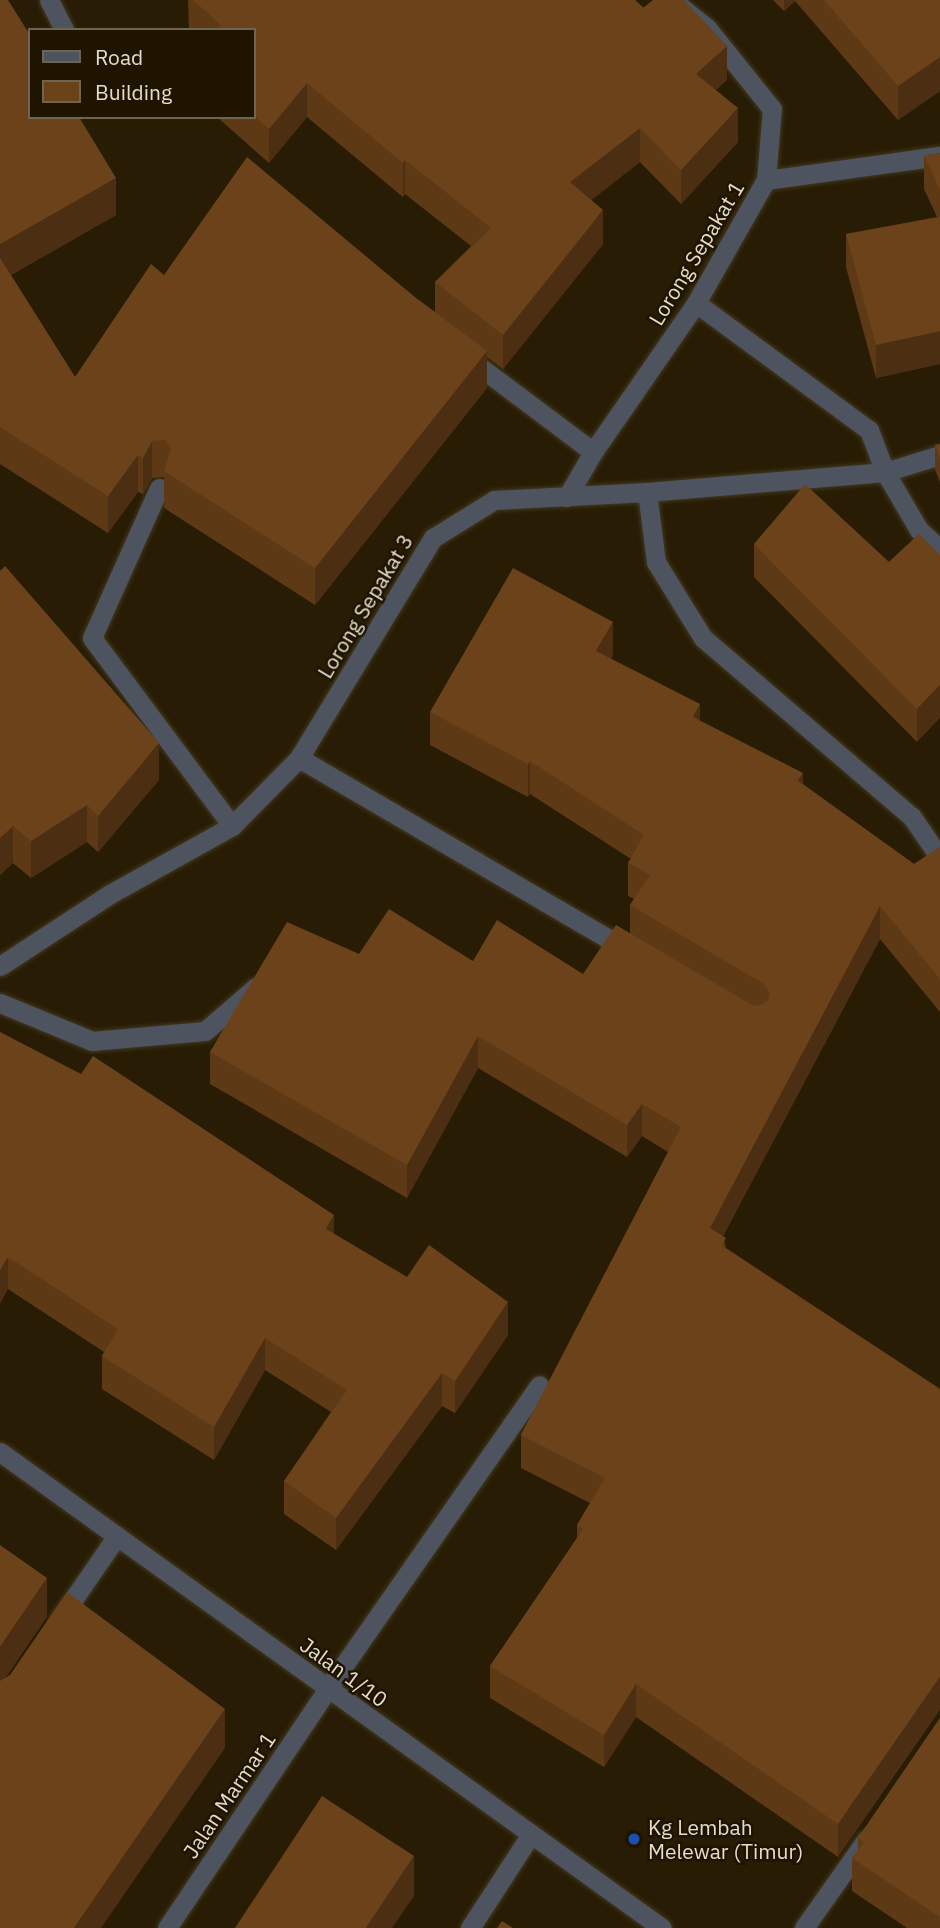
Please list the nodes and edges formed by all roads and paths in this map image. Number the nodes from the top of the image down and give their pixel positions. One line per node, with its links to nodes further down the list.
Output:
1 (49, 0): 3 (street)
2 (672, 0): 5 (street, Lorong Sepakat 1)
3 (63, 28)
4 (940, 156): 5 (street)
5 (766, 180): 6 (street, Lorong Sepakat 1)
6 (696, 303): 8 (street, Lorong Sepakat 1); 10 (street)
7 (449, 344): 8 (street)
8 (593, 452): 13 (street, Lorong Sepakat 1)
9 (940, 455): 10 (street, Lorong Sepakat 3)
10 (886, 472): 12 (street, Lorong Sepakat 3); 14 (street)
11 (159, 488): 16 (street)
12 (647, 492): 13 (street, Lorong Sepakat 3); 17 (street)
13 (566, 497): 15 (street, Lorong Sepakat 3)
14 (940, 549)
15 (299, 758): 16 (street, Lorong Sepakat 3); 18 (street)
16 (232, 826): 19 (street, Lorong Sepakat 3)
17 (940, 858)
18 (640, 958)
19 (0, 966)
20 (256, 986): 21 (street)
21 (0, 1003)
22 (539, 1385): 26 (street, Jalan Marmar 1)
23 (0, 1452): 24 (street, Jalan 1/10)
24 (117, 1536): 25 (street); 26 (street, Jalan 1/10)
25 (47, 1639)
26 (328, 1688): 28 (street, Jalan 1/10); 29 (street, Jalan Marmar 1)
27 (878, 1822): 32 (street)
28 (531, 1835): 30 (street); 31 (street, Jalan 1/10)
29 (167, 1928)
30 (470, 1928)
31 (662, 1928)
32 (804, 1928)

